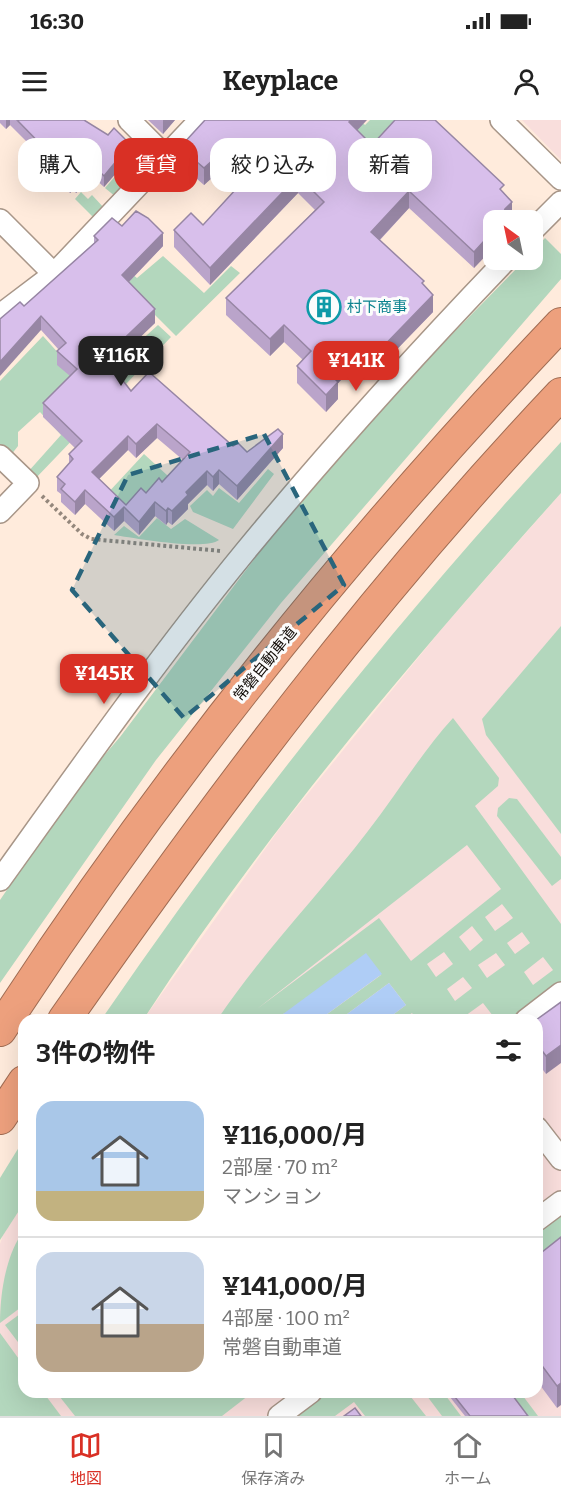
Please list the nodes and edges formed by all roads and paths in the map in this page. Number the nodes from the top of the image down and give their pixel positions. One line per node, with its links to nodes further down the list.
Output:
1 (129, 120): 4 (street)
2 (200, 120): 5 (street)
3 (501, 120): 6 (street)
4 (147, 138)
5 (183, 138)
6 (561, 179)
7 (132, 192): 12 (street)
8 (561, 202): 10 (street)
9 (0, 220): 12 (street)
10 (543, 220)
11 (497, 270): 19 (street)
12 (54, 274): 13 (street)
13 (0, 315)
14 (561, 324): 24 (highway, 常磐自動車道)
15 (561, 394): 22 (highway)
16 (0, 456): 17 (street)
17 (28, 483): 18 (street); 19 (path)
18 (0, 512)
19 (242, 556): 20 (street)
20 (0, 880)
21 (561, 993): 23 (street)
22 (68, 1014)
23 (534, 1014)
24 (0, 1030)
25 (18, 1091): 26 (highway)
26 (0, 1118)
27 (543, 1136): 28 (street)
28 (561, 1159)
29 (561, 1202): 30 (street)
30 (543, 1216)
31 (303, 1398): 32 (street)
32 (279, 1416)

